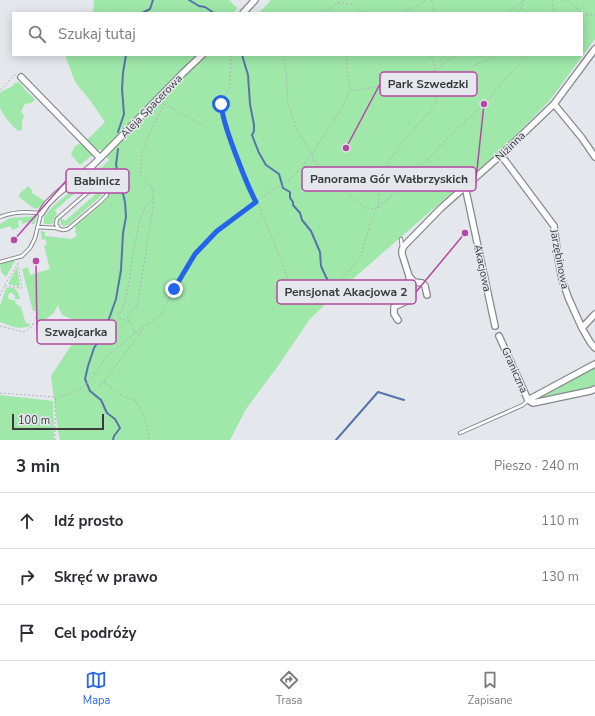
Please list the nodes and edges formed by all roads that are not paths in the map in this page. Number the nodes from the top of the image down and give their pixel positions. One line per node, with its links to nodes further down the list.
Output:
1 (254, 0): 2 (street)
2 (244, 12)
3 (595, 49): 6 (street, Nizinna)
4 (201, 56): 9 (street, Aleja Spacerowa)
5 (21, 78): 9 (street)
6 (554, 104): 7 (street, Nizinna); 8 (street)
7 (501, 155): 12 (street, Nizinna); 25 (street, Jarzębinowa)
8 (595, 157)
9 (100, 158): 10 (street, Aleja Spacerowa)
10 (92, 166): 11 (lane); 13 (street, Aleja Spacerowa)
11 (99, 185): 16 (lane); 16 (lane)
12 (466, 186): 18 (street, Nizinna); 24 (street, Akacjowa)
13 (41, 213): 14 (lane); 15 (lane)
14 (0, 218)
15 (38, 227): 16 (lane); 19 (lane)
16 (59, 229)
17 (401, 239): 18 (lane)
18 (402, 250): 20 (street)
19 (0, 262)
20 (409, 276): 21 (street); 23 (street)
21 (427, 296)
22 (595, 314): 25 (street)
23 (398, 320)
24 (495, 326)
25 (582, 328): 27 (street, Jarzębinowa)
26 (499, 336): 30 (street, Graniczna)
27 (595, 348)
28 (595, 364): 30 (street, Graniczna)
29 (595, 389): 30 (street)
30 (528, 400): 31 (lane)
31 (460, 433)

